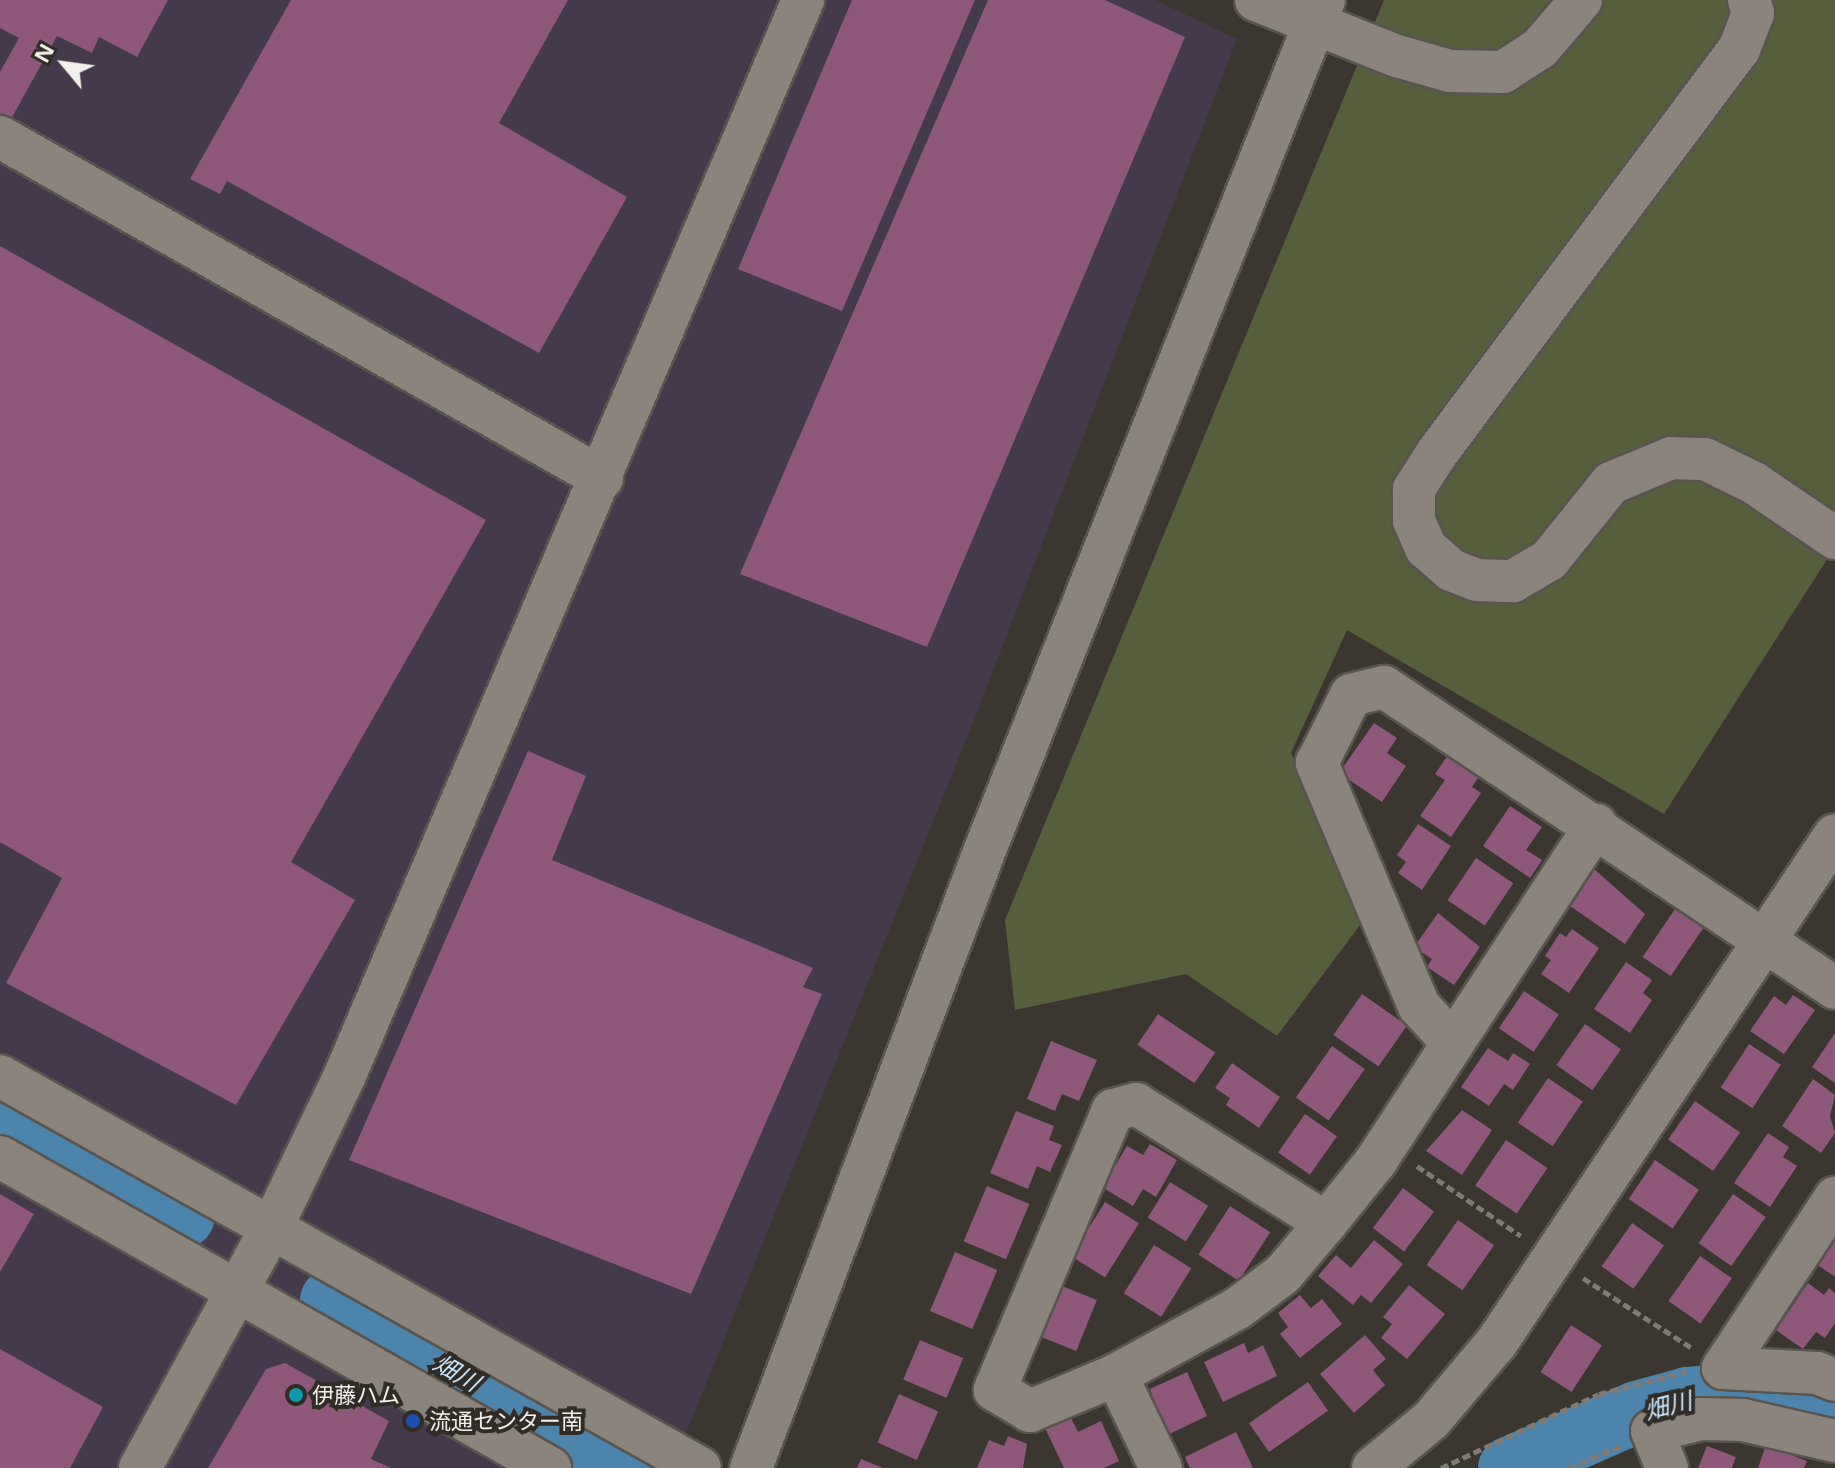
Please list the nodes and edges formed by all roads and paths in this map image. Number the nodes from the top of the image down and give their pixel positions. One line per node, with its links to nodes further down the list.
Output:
1 (803, 0): 7 (street)
2 (1256, 0): 5 (street)
3 (1581, 0): 5 (street)
4 (1749, 0): 8 (street)
5 (1319, 13): 28 (street)
6 (0, 137): 7 (street)
7 (602, 478): 18 (street)
8 (1835, 538)
9 (1596, 825): 11 (street); 13 (street); 13 (street)
10 (1835, 835): 11 (street)
11 (1764, 940): 12 (street); 30 (street)
12 (1835, 988)
13 (1452, 1042): 17 (street)
14 (0, 1076): 18 (street)
15 (0, 1157): 19 (street)
16 (1835, 1198): 20 (street)
17 (1326, 1223): 21 (street); 21 (street)
18 (271, 1229): 19 (street); 27 (street)
19 (238, 1293): 25 (street); 26 (street)
20 (1723, 1368): 22 (street); 31 (path)
21 (1116, 1375): 29 (street)
22 (1835, 1380)
23 (1835, 1441): 24 (street)
24 (1660, 1450): 32 (path)
25 (140, 1468)
26 (550, 1468)
27 (700, 1468)
28 (751, 1468)
29 (1161, 1468)
30 (1373, 1468)
31 (1441, 1468)
32 (1569, 1468)

